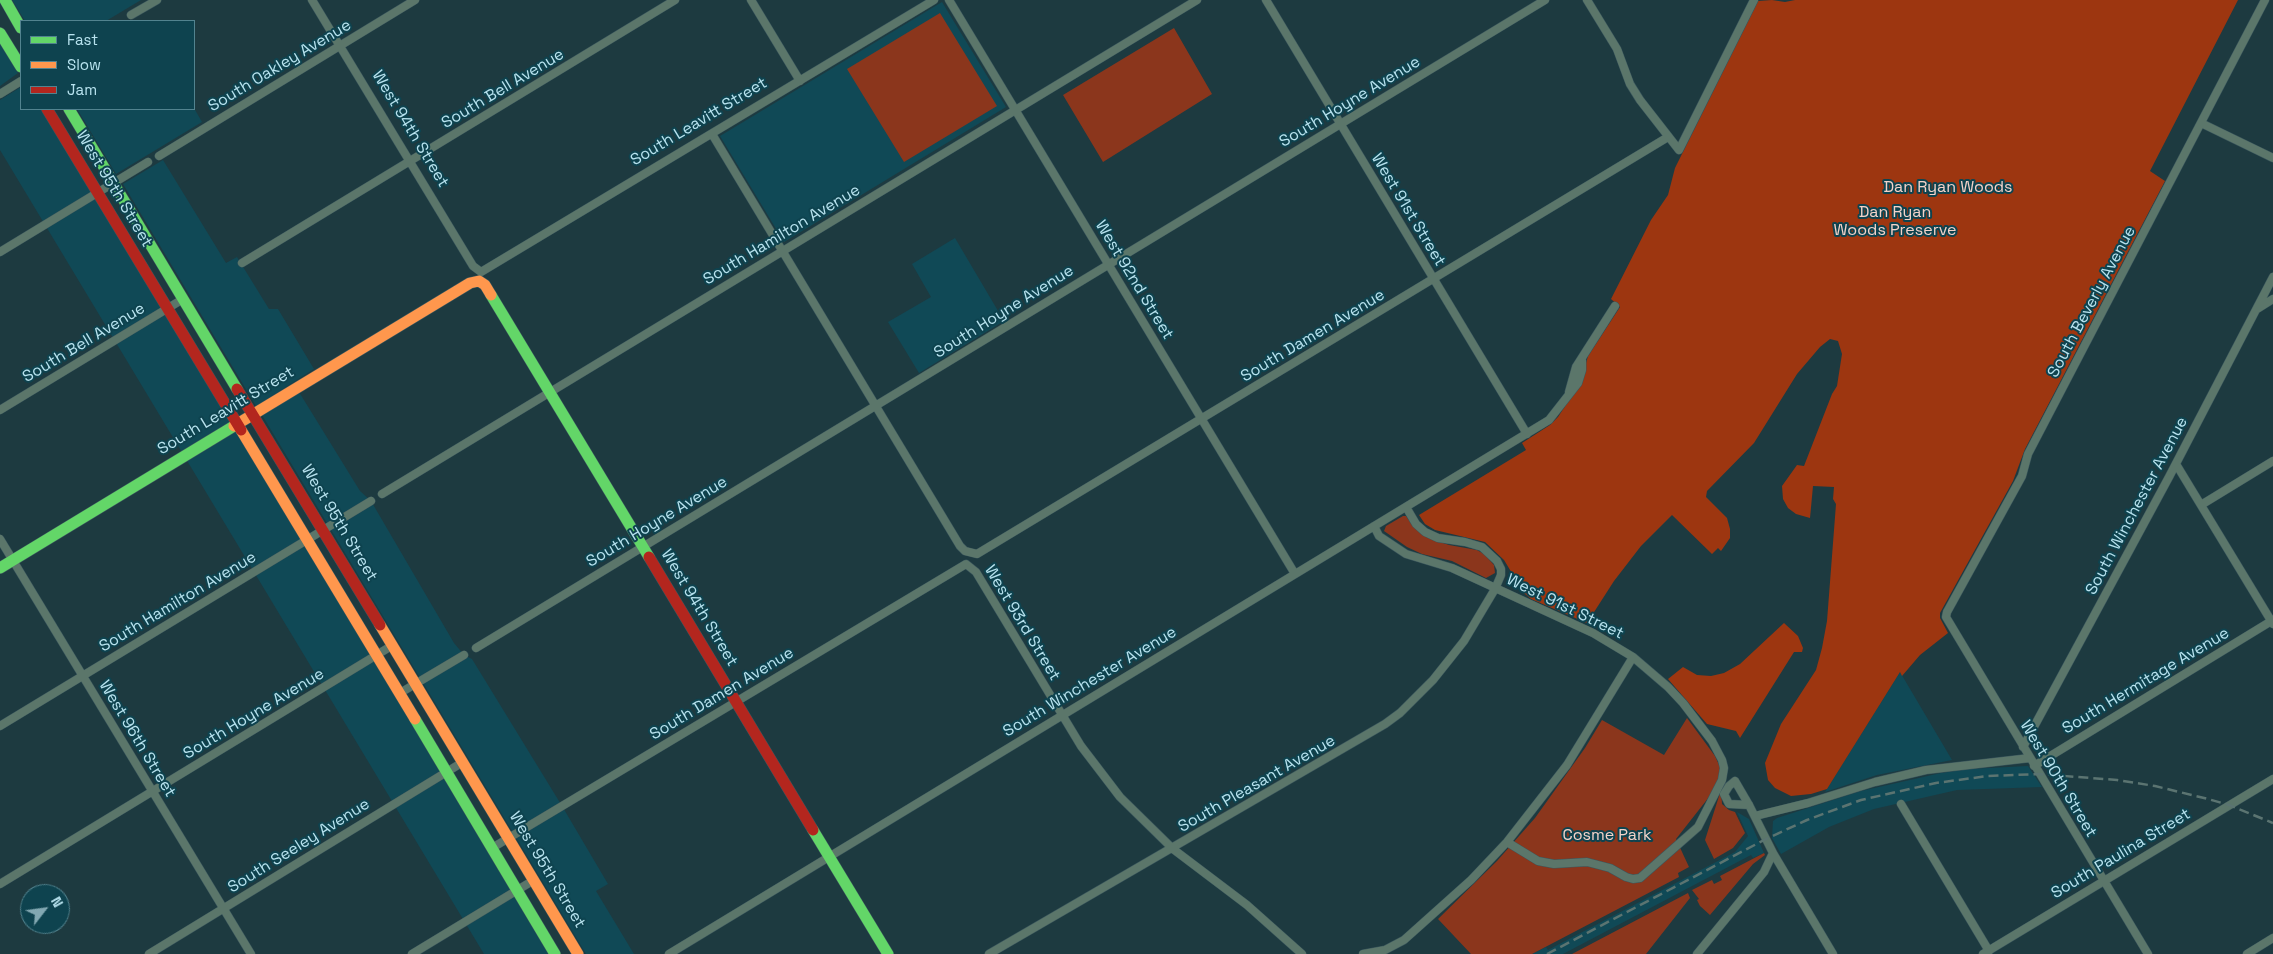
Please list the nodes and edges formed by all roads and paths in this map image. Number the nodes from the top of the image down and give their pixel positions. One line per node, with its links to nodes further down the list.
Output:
1 (5, 0): 16 (main road)
2 (156, 0): 15 (street)
3 (312, 0): 18 (street, West 94th Street)
4 (415, 0): 18 (street, South Oakley Avenue)
5 (675, 0): 32 (street, South Bell Avenue)
6 (751, 0): 20 (street)
7 (934, 0): 20 (street, South Leavitt Street)
8 (949, 0): 25 (street, West 92nd Street)
9 (1197, 0): 25 (street, South Hamilton Avenue)
10 (1266, 0): 26 (street, West 91st Street)
11 (1545, 0): 26 (street, South Hoyne Avenue)
12 (1587, 0): 29 (street)
13 (1754, 0): 29 (street)
14 (2265, 0): 27 (street, South Beverly Avenue)
15 (131, 16)
16 (20, 26)
17 (0, 33): 19 (main road)
18 (340, 45): 30 (street, South Oakley Avenue); 32 (street, West 94th Street)
19 (20, 65)
20 (800, 81): 28 (street, South Leavitt Street)
21 (20, 83): 22 (street)
22 (0, 94)
23 (48, 110): 35 (main road, West 95th Street)
24 (71, 110): 34 (main road, West 95th Street)
25 (1016, 110): 37 (street, South Hamilton Avenue); 39 (street, West 92nd Street)
26 (1340, 123): 39 (street, South Hoyne Avenue); 42 (street, West 91st Street)
27 (2201, 123): 31 (street); 72 (street, South Beverly Avenue)
28 (712, 134): 37 (street, West 93rd Street); 40 (street, South Leavitt Street)
29 (1668, 137): 42 (street, South Damen Avenue)
30 (159, 156)
31 (2273, 158)
32 (410, 161): 38 (street, South Bell Avenue); 40 (street, West 94th Street)
33 (148, 162): 34 (street)
34 (114, 183): 35 (street); 43 (main road, West 95th Street)
35 (98, 193): 36 (street); 46 (main road, West 95th Street)
36 (0, 252)
37 (782, 252): 48 (street, South Hamilton Avenue); 49 (street, West 93rd Street)
38 (242, 263)
39 (1109, 264): 49 (street, South Hoyne Avenue); 52 (street, West 92nd Street)
40 (476, 276): 48 (main road, West 94th Street); 51 (main road, South Leavitt Street)
41 (2273, 277): 47 (street, South Winchester Avenue)
42 (1434, 279): 52 (street, South Damen Avenue); 54 (street, West 91st Street)
43 (183, 299): 46 (street, South Bell Avenue); 51 (main road, West 95th Street)
44 (2273, 299): 47 (street)
45 (1615, 306): 54 (street)
46 (168, 308): 50 (street, South Bell Avenue); 53 (main road, West 95th Street)
47 (2257, 309): 56 (street, South Winchester Avenue)
48 (550, 392): 57 (street, South Hamilton Avenue); 65 (main road, West 94th Street)
49 (876, 407): 65 (street, South Hoyne Avenue); 66 (street, West 93rd Street)
50 (0, 410)
51 (254, 414): 53 (main road, South Leavitt Street); 62 (main road, West 95th Street)
52 (1202, 419): 66 (street, South Damen Avenue); 70 (street, West 92nd Street)
53 (238, 424): 64 (main road, West 95th Street); 67 (main road, South Leavitt Street)
54 (1526, 434): 60 (street, South Winchester Avenue)
55 (2273, 461): 59 (street)
56 (2176, 464): 59 (street); 85 (street, South Winchester Avenue)
57 (382, 494)
58 (371, 502): 62 (street, South Hamilton Avenue)
59 (2201, 505): 73 (street)
60 (1406, 507): 61 (street, South Winchester Avenue); 71 (street, South Pleasant Avenue)
61 (1374, 526): 70 (street, South Winchester Avenue); 71 (street, West 91st Street)
62 (324, 530): 64 (street, South Hamilton Avenue); 74 (main road, West 95th Street)
63 (0, 539): 67 (street, West 96th Street)
64 (308, 540): 76 (main road, West 95th Street); 79 (street, South Hamilton Avenue)
65 (643, 547): 75 (street, South Hoyne Avenue); 82 (main road, West 94th Street)
66 (970, 553)
67 (13, 560): 69 (main road, South Leavitt Street); 79 (street, West 96th Street)
68 (966, 564): 82 (street, South Damen Avenue); 83 (street, West 93rd Street)
69 (0, 568)
70 (1295, 574): 83 (street, South Winchester Avenue)
71 (1495, 589): 78 (street, West 91st Street); 97 (street, South Pleasant Avenue)
72 (1946, 617): 85 (street, West 90th Street)
73 (2272, 622): 87 (street, South Hermitage Avenue)
74 (393, 645): 76 (street, South Hoyne Avenue); 80 (main road, West 95th Street)
75 (476, 648)
76 (377, 655): 81 (main road, West 95th Street); 90 (street, South Hoyne Avenue)
77 (464, 655): 80 (street)
78 (1632, 657): 95 (street); 95 (street, West 91st Street)
79 (83, 676): 84 (street, South Hamilton Avenue); 90 (street, West 96th Street)
80 (416, 684): 81 (street); 86 (main road, West 95th Street)
81 (400, 693): 88 (main road, West 95th Street)
82 (736, 702): 94 (street, South Damen Avenue); 99 (main road, West 94th Street)
83 (1061, 715): 97 (street, West 93rd Street); 99 (street, South Winchester Avenue)
84 (0, 726)
85 (2023, 747): 87 (street, West 90th Street)
86 (463, 762): 88 (street, South Seeley Avenue); 94 (main road, West 95th Street)
87 (2032, 762): 93 (street, South Hermitage Avenue); 101 (street, West 90th Street)
88 (447, 772): 96 (main road, West 95th Street); 104 (street, South Seeley Avenue)
89 (2273, 778): 101 (street, South Paulina Street)
90 (152, 792): 102 (street, South Hoyne Avenue); 104 (street, West 96th Street)
91 (1900, 804): 106 (street)
92 (1749, 805): 92 (street); 93 (street)
93 (1755, 816): 98 (street)
94 (508, 838): 96 (street, South Damen Avenue); 100 (main road, West 95th Street)
95 (1507, 842): 116 (street)
96 (492, 848): 103 (main road, West 95th Street)
97 (1173, 849): 114 (street, South Pleasant Avenue); 115 (street, West 93rd Street)
98 (1774, 853): 117 (street); 118 (street)
99 (830, 856): 112 (street, South Winchester Avenue); 113 (main road, West 94th Street)
100 (534, 880): 103 (street); 111 (main road, West 95th Street)
101 (2104, 881): 106 (street, South Paulina Street); 119 (street, West 90th Street)
102 (0, 884)
103 (518, 890): 109 (street); 110 (main road, West 95th Street)
104 (224, 909): 107 (street, South Seeley Avenue); 108 (street, West 96th Street)
105 (2273, 938): 120 (street)
106 (1986, 952)
107 (149, 954)
108 (251, 954)
109 (412, 954)
110 (555, 954)
111 (578, 954)
112 (668, 954)
113 (888, 954)
114 (989, 954)
115 (1302, 954)
116 (1363, 954)
117 (1697, 954)
118 (1833, 954)
119 (2148, 954)
120 (2247, 954)

